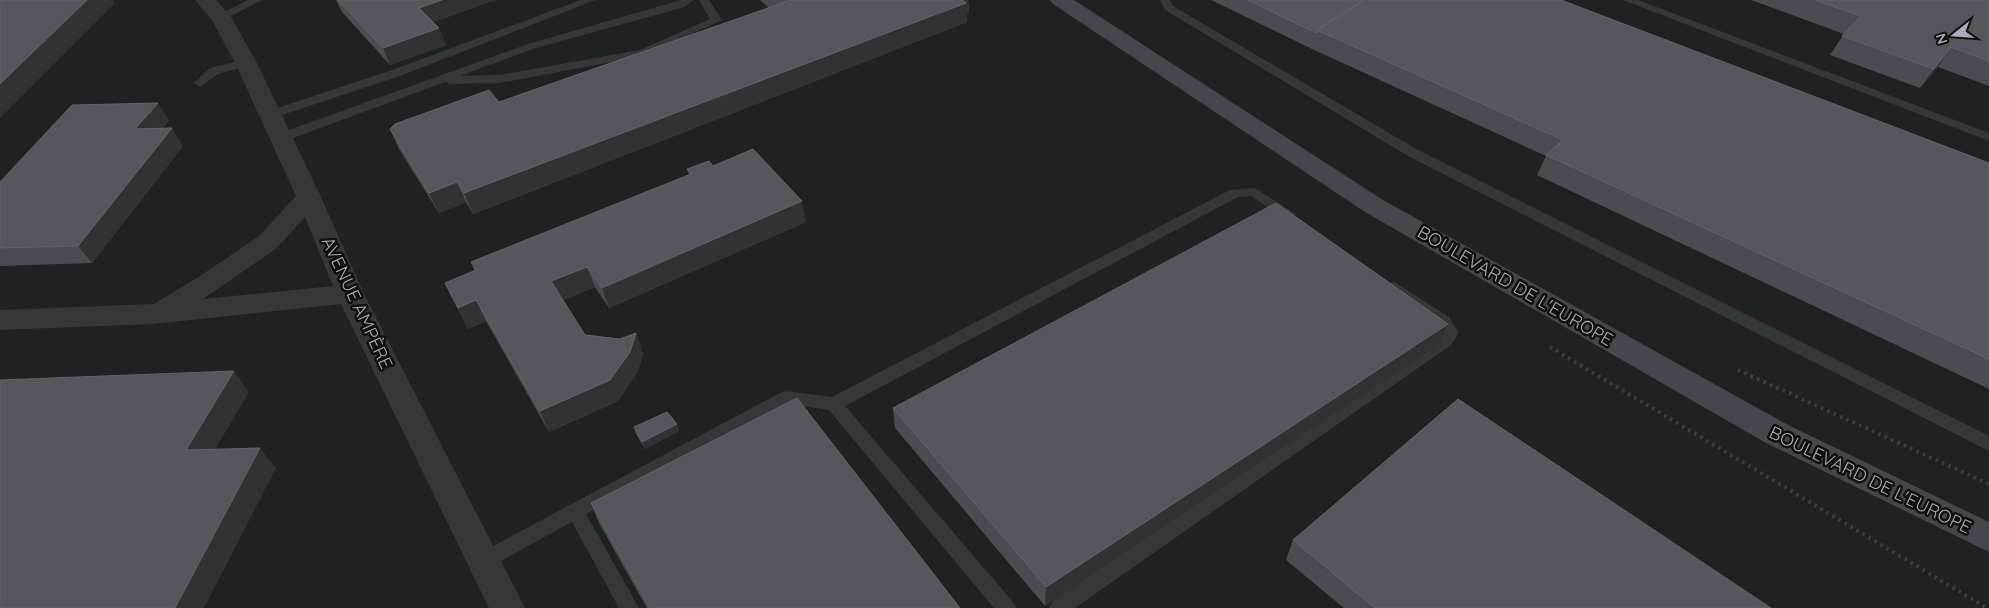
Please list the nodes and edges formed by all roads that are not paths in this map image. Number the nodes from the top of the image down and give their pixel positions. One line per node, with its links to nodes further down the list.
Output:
1 (257, 0): 8 (lane)
2 (591, 0): 12 (lane)
3 (688, 0): 10 (lane)
4 (704, 0): 10 (lane)
5 (1060, 0): 24 (main road, BOULEVARD DE L'EUROPE)
6 (1165, 0): 22 (lane)
7 (1628, 0): 13 (lane)
8 (213, 8): 9 (street, AVENUE AMPÈRE)
9 (246, 63): 11 (lane); 12 (street, AVENUE AMPÈRE)
10 (439, 80): 14 (lane)
11 (200, 83)
12 (269, 115): 14 (street, AVENUE AMPÈRE)
13 (1989, 136)
14 (280, 138): 15 (street, AVENUE AMPÈRE)
15 (309, 197): 18 (street, AVENUE AMPÈRE); 19 (street)
16 (1304, 226): 21 (lane)
17 (1378, 276): 29 (lane)
18 (350, 294): 19 (street); 25 (street, AVENUE AMPÈRE)
19 (153, 314): 20 (street)
20 (0, 320)
21 (834, 404): 23 (lane); 28 (lane)
22 (1989, 444)
23 (575, 511): 25 (lane); 27 (lane)
24 (1989, 538)
25 (483, 561): 26 (street, AVENUE AMPÈRE)
26 (506, 608)
27 (629, 608)
28 (1006, 608)
29 (1059, 608)

